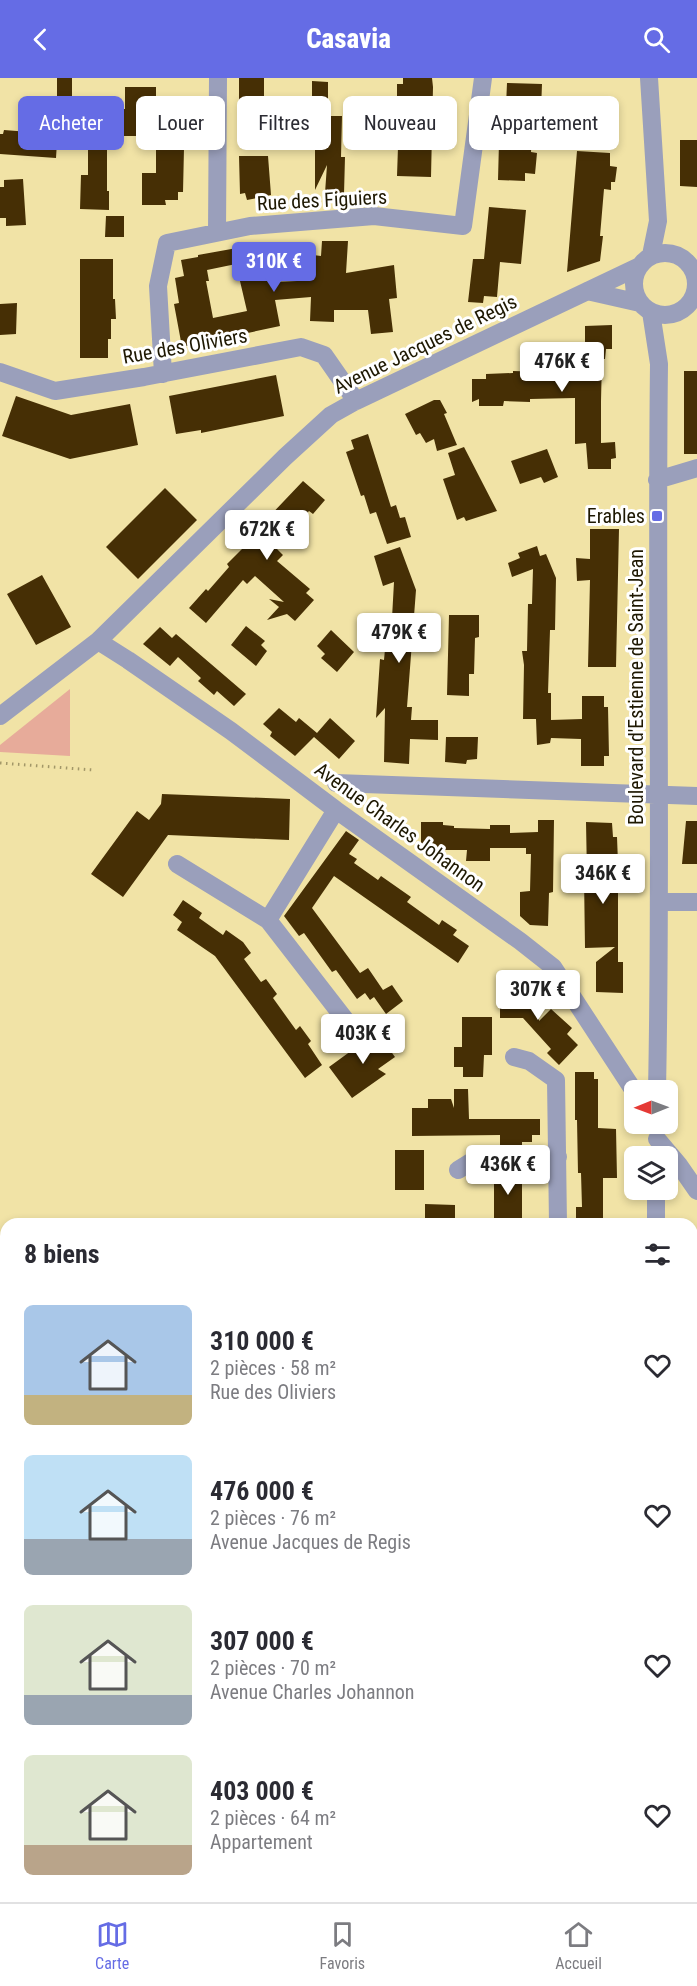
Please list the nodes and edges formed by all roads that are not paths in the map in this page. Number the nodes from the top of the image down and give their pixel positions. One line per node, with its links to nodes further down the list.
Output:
1 (218, 78): 5 (street)
2 (483, 78): 5 (street, Rue des Figuiers)
3 (649, 78): 4 (street)
4 (658, 221): 7 (street); 8 (street)
5 (217, 232): 15 (street, Rue des Figuiers)
6 (697, 248): 7 (street)
7 (676, 255): 8 (street); 9 (street)
8 (644, 261): 10 (street, Avenue Jacques de Regis); 11 (street)
9 (695, 268): 12 (street)
10 (587, 291): 11 (street); 16 (street, Avenue Jacques de Regis)
11 (645, 307): 12 (street); 13 (street, Boulevard d'Estienne de Saint-Jean)
12 (675, 314): 13 (street, Boulevard d'Estienne de Saint-Jean)
13 (659, 356): 18 (street, Boulevard d'Estienne de Saint-Jean)
14 (0, 372): 15 (street, Rue des Oliviers)
15 (163, 374): 16 (street, Rue des Oliviers)
16 (356, 401): 19 (street, Avenue Jacques de Regis)
17 (697, 468): 18 (street)
18 (657, 480): 22 (street, Boulevard d'Estienne de Saint-Jean)
19 (98, 641): 20 (street, Avenue Jacques de Regis); 24 (street, Avenue Charles Johannon)
20 (0, 716)
21 (336, 783): 22 (street)
22 (658, 794): 23 (street); 26 (street, Boulevard d'Estienne de Saint-Jean)
23 (697, 796)
24 (336, 810): 28 (street); 31 (street, Avenue Charles Johannon)
25 (177, 864): 28 (street)
26 (659, 902): 27 (street); 32 (street, Boulevard d'Estienne de Saint-Jean)
27 (697, 902)
28 (268, 920): 29 (street)
29 (347, 1022)
30 (514, 1057): 34 (street)
31 (627, 1080)
32 (657, 1080)
33 (657, 1140): 36 (street)
34 (558, 1157): 35 (street); 38 (street)
35 (458, 1170)
36 (697, 1191)
37 (656, 1200): 39 (street)
38 (558, 1218)
39 (656, 1218)

